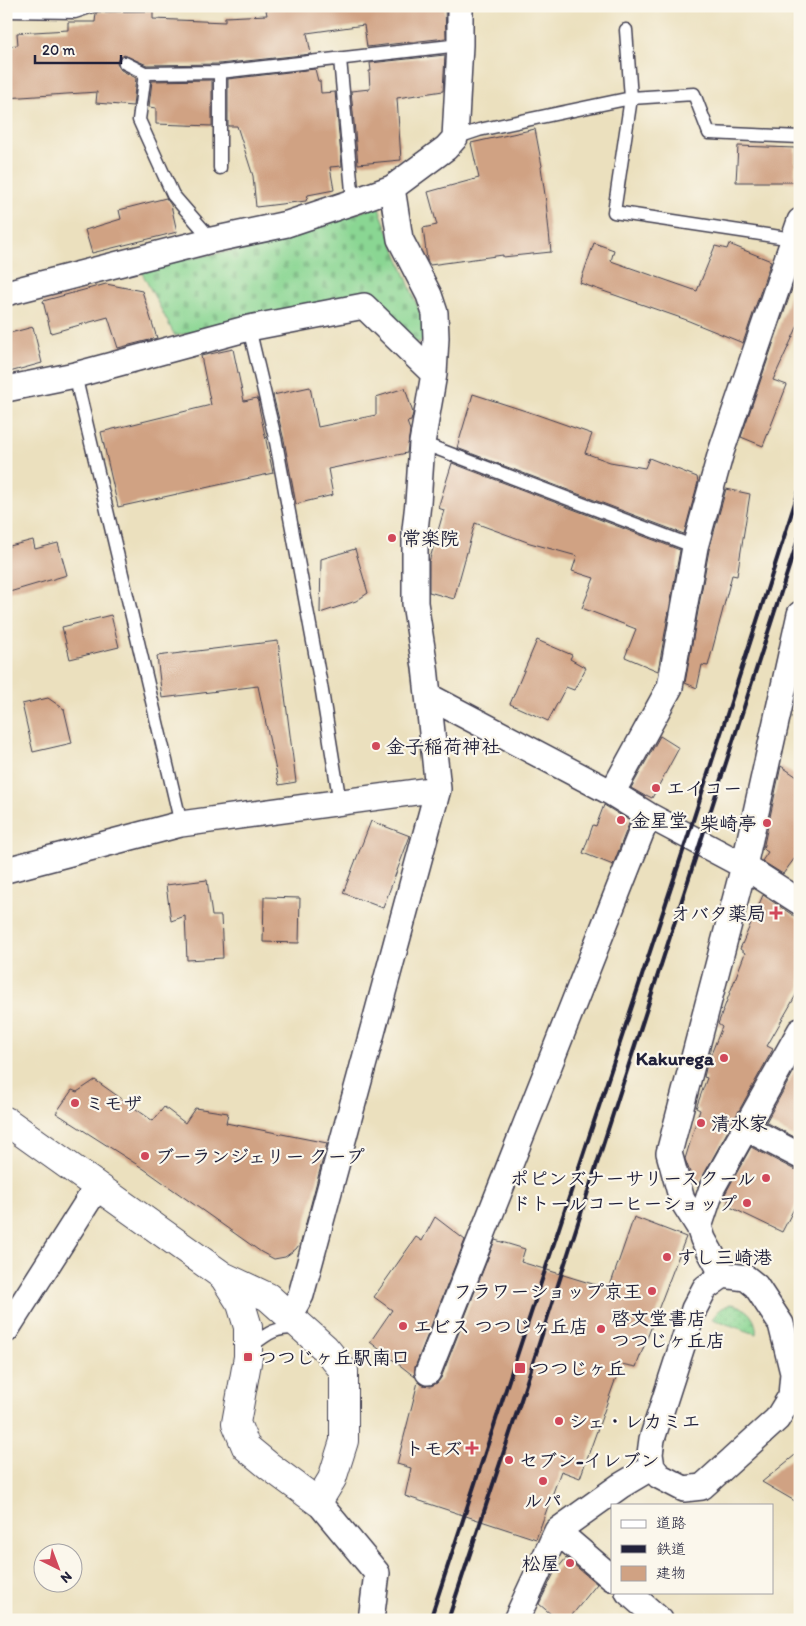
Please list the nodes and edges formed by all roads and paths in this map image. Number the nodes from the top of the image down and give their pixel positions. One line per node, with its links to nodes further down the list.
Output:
1 (93, 6): 3 (lane)
2 (460, 6): 5 (street)
3 (6, 11)
4 (626, 30): 10 (lane)
5 (460, 45): 6 (lane); 12 (street)
6 (340, 58): 8 (lane); 15 (lane)
7 (125, 63): 9 (lane)
8 (220, 72): 9 (lane); 13 (lane)
9 (145, 73): 17 (lane)
10 (631, 98): 11 (lane); 12 (lane); 16 (lane)
11 (800, 137)
12 (456, 138): 14 (street)
13 (220, 168)
14 (392, 188): 15 (street); 20 (street)
15 (353, 202): 17 (street)
16 (796, 230): 24 (street)
17 (212, 240): 18 (street)
18 (6, 293)
19 (249, 328): 20 (street); 21 (street); 29 (lane)
20 (434, 374): 23 (street)
21 (75, 375): 22 (street); 31 (lane)
22 (6, 389)
23 (422, 443): 24 (lane); 26 (street)
24 (695, 547): 28 (street)
25 (799, 624): 32 (street)
26 (428, 696): 27 (street); 28 (street)
27 (438, 789): 29 (street); 43 (street)
28 (612, 793): 30 (street)
29 (340, 803): 31 (street)
30 (648, 815): 32 (street); 46 (street)
31 (181, 824): 33 (street)
32 (744, 866): 34 (street); 40 (street)
33 (6, 870)
34 (800, 902)
35 (800, 1032): 37 (street)
36 (6, 1121): 39 (street)
37 (746, 1128): 38 (street); 40 (street)
38 (800, 1156)
39 (97, 1187): 42 (street); 44 (street)
40 (699, 1227): 41 (street)
41 (723, 1275): 47 (street); 48 (street)
42 (223, 1276): 43 (street); 45 (street)
43 (295, 1322): 45 (lane); 49 (street)
44 (6, 1330)
45 (248, 1349): 49 (street)
46 (428, 1372)
47 (795, 1397): 48 (street)
48 (652, 1467): 50 (street)
49 (318, 1502): 53 (street)
50 (557, 1531): 51 (street); 54 (street)
51 (611, 1577)
52 (630, 1594): 55 (street)
53 (371, 1620)
54 (516, 1620)
55 (660, 1620)

